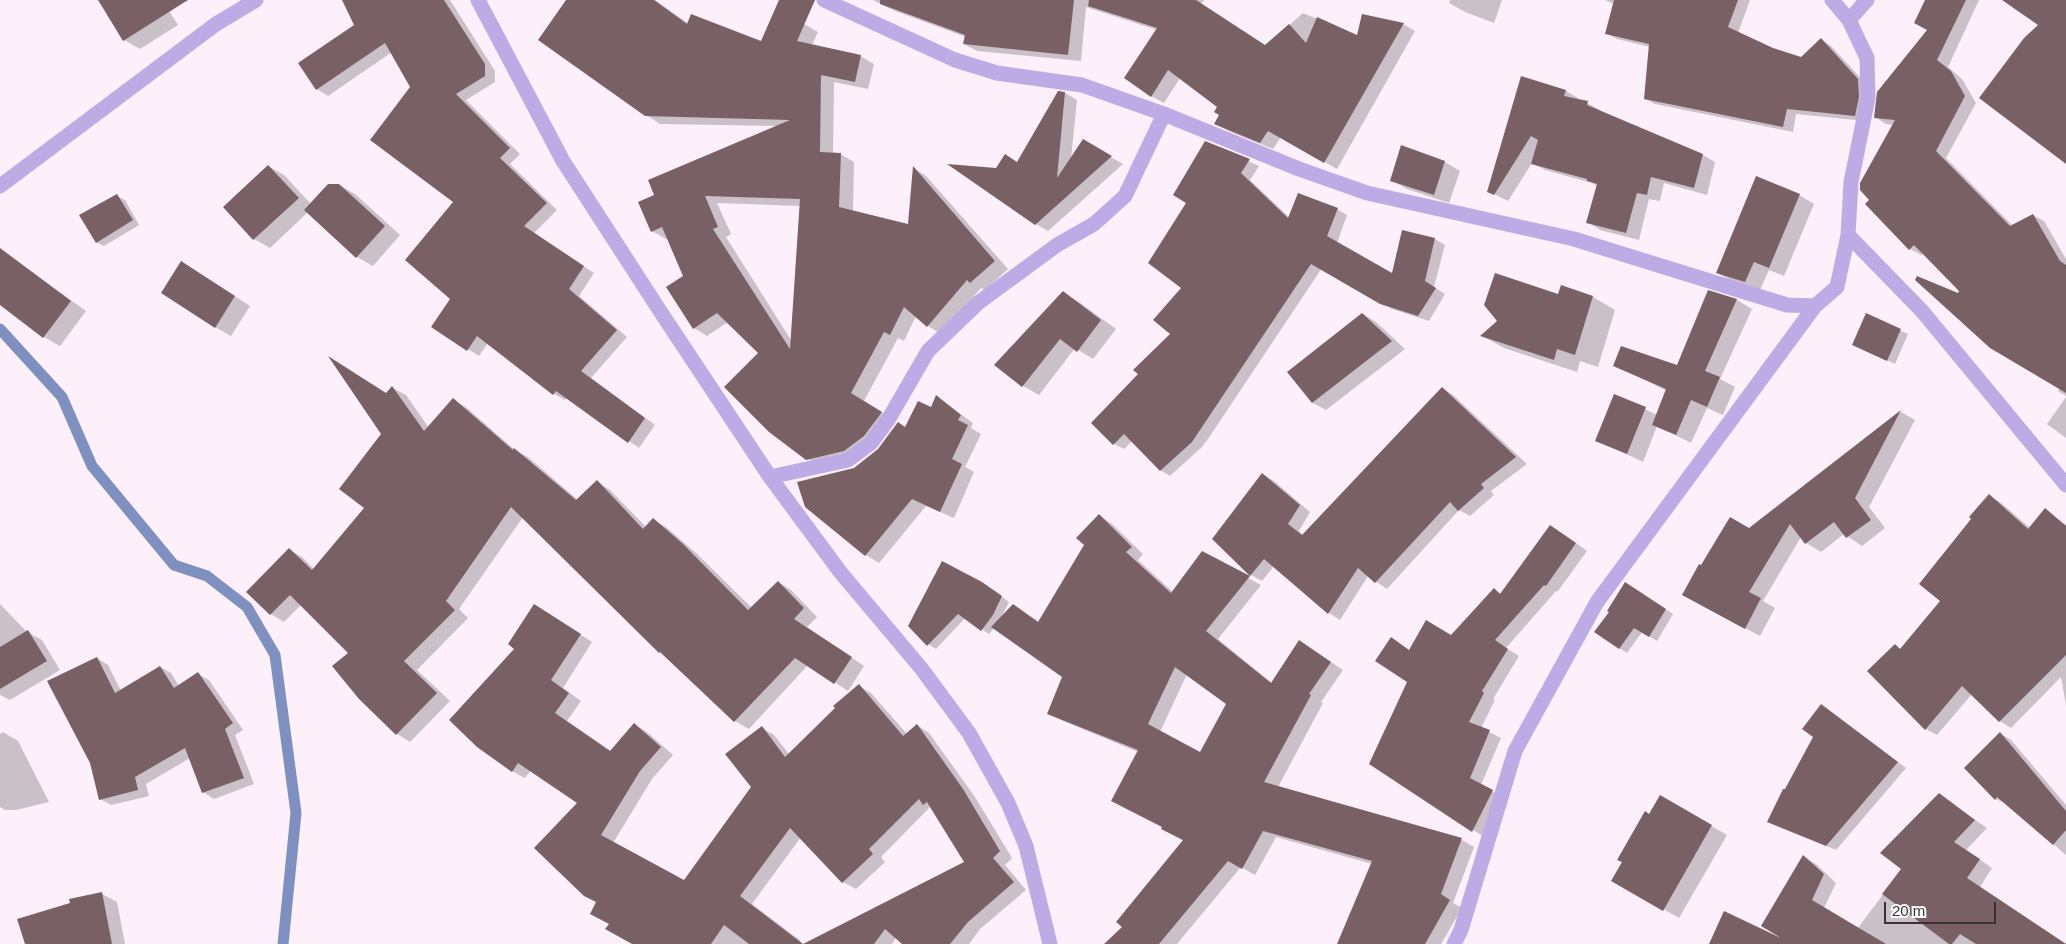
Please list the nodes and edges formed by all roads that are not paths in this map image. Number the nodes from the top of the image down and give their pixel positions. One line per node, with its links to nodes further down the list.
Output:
1 (256, 0): 8 (street)
2 (478, 0): 11 (street)
3 (824, 0): 7 (street)
4 (1832, 0): 6 (street)
5 (1868, 0): 6 (street)
6 (1849, 20): 9 (street)
7 (1164, 114): 10 (street); 11 (street)
8 (0, 186)
9 (1848, 235): 10 (street); 12 (street)
10 (1815, 306): 14 (street)
11 (770, 477): 13 (street)
12 (2066, 485)
13 (1050, 944)
14 (1454, 944)

